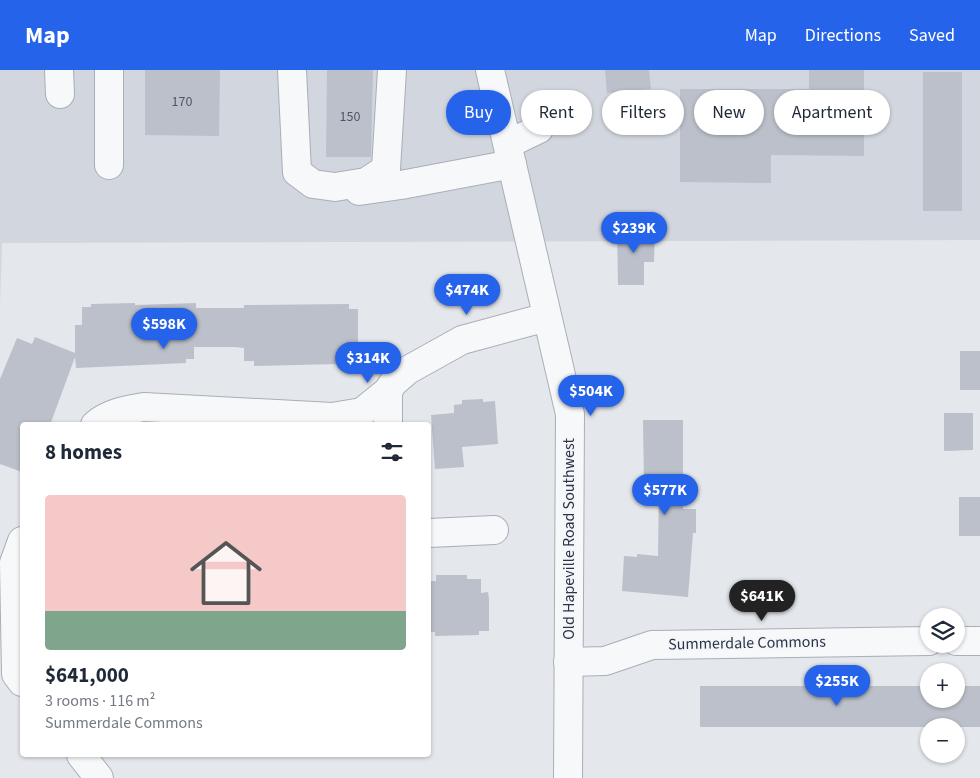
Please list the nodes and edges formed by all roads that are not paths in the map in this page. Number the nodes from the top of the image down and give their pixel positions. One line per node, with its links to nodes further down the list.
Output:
1 (109, 70): 8 (street)
2 (292, 70): 3 (street)
3 (392, 70)
4 (490, 70): 6 (street, Old Hapeville Road Southwest)
5 (532, 135): 6 (street)
6 (510, 154): 10 (street); 11 (street, Old Hapeville Road Southwest)
7 (401, 157): 10 (street)
8 (109, 164)
9 (286, 185): 10 (street)
10 (401, 185)
11 (547, 317): 12 (street); 21 (street, Old Hapeville Road Southwest)
12 (388, 391): 13 (street); 14 (street)
13 (98, 422)
14 (388, 422)
15 (494, 530): 16 (street)
16 (431, 533)
17 (20, 546): 22 (street)
18 (920, 641): 21 (street, Summerdale Commons)
19 (965, 641): 20 (street)
20 (980, 641)
21 (568, 662): 25 (street, Old Hapeville Road Southwest)
22 (20, 679)
23 (83, 757): 24 (street)
24 (99, 778)
25 (568, 778)

